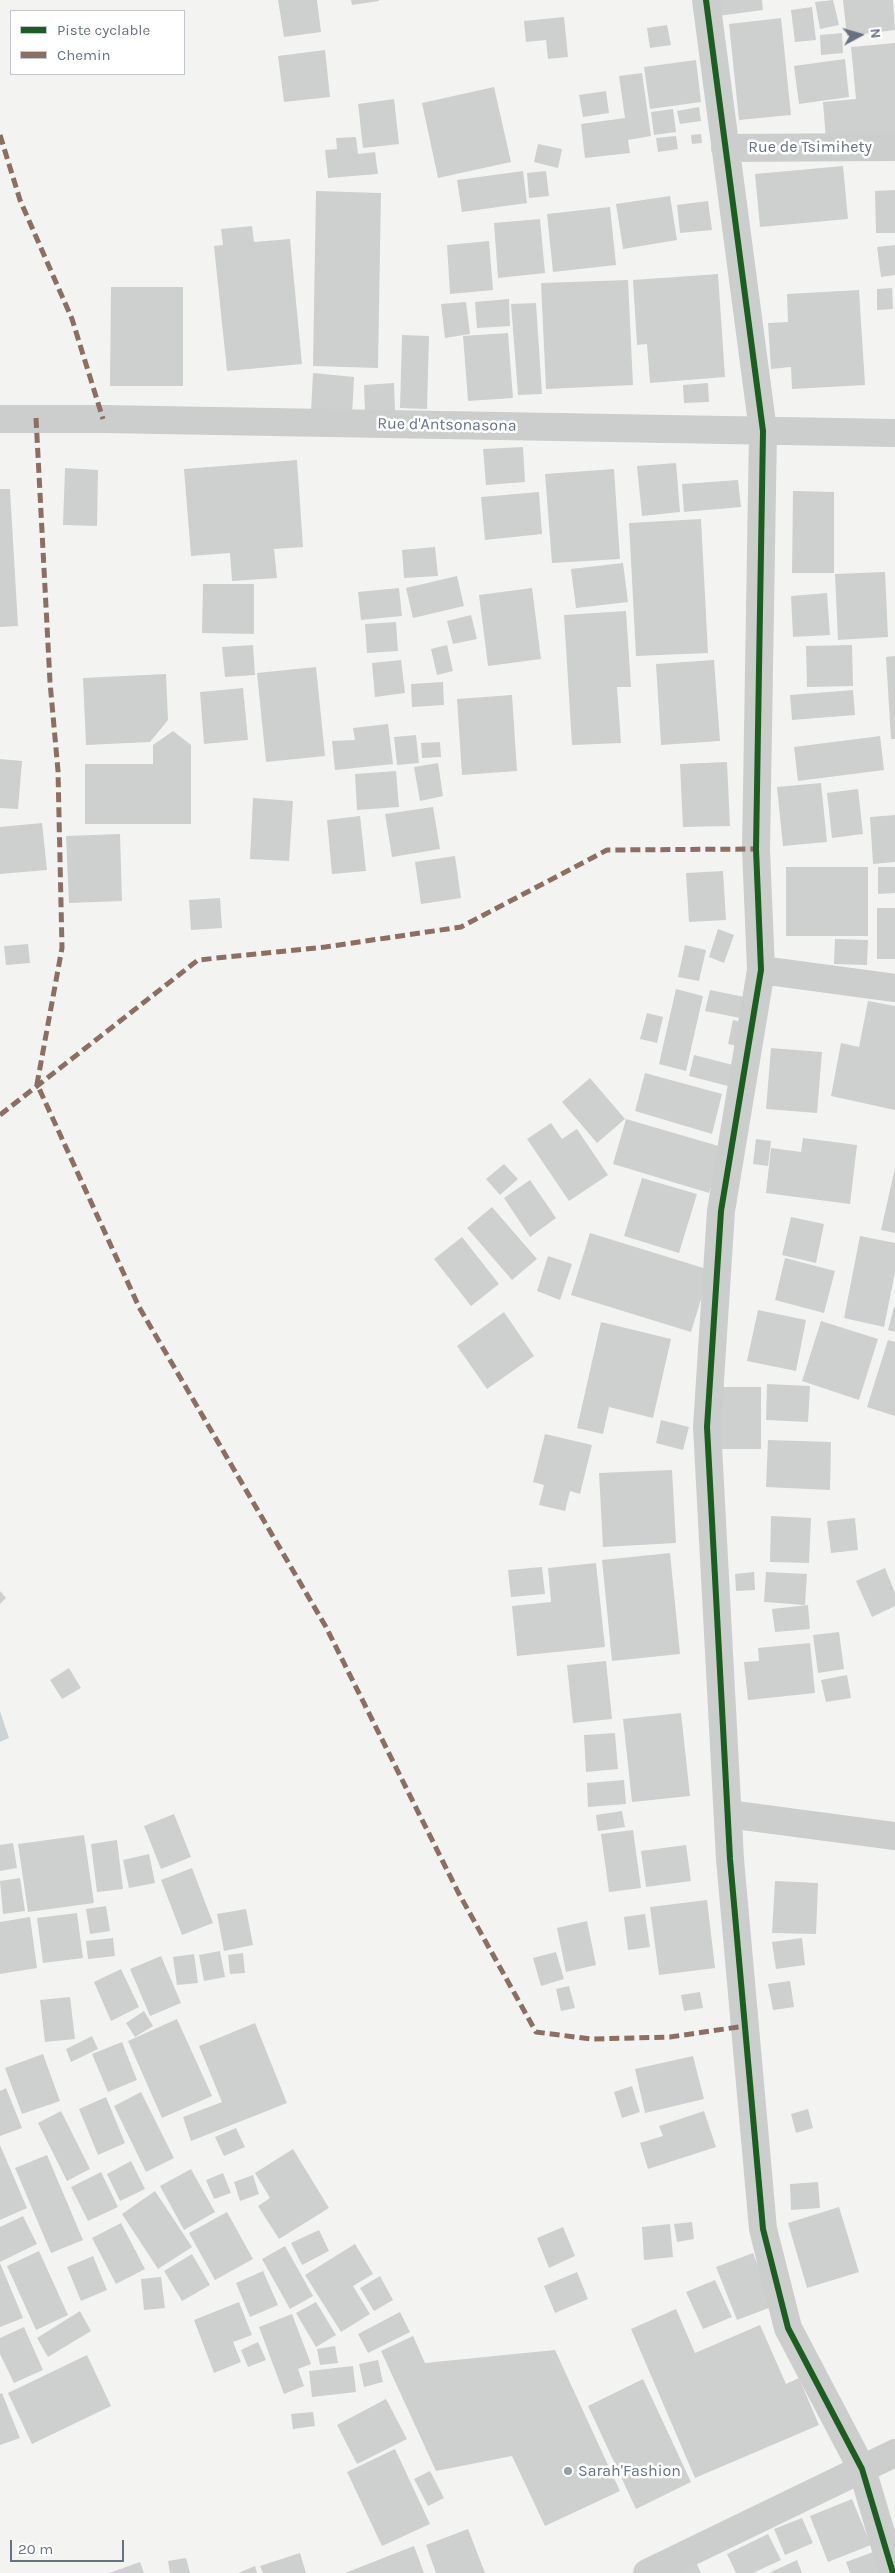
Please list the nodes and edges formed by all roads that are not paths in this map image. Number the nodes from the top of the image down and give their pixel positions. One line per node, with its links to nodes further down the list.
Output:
1 (706, 0): 3 (street)
2 (895, 147): 3 (street, Rue de Tsimihety)
3 (725, 148): 5 (street)
4 (0, 419): 5 (street, Rue d'Antsonasona)
5 (763, 431): 6 (street, Rue d'Antsonasona); 7 (street)
6 (895, 433)
7 (761, 970): 8 (street); 9 (street)
8 (895, 988)
9 (728, 1814): 10 (street); 12 (street)
10 (895, 1836)
11 (895, 2453): 12 (street)
12 (862, 2469): 13 (street); 14 (street)
13 (647, 2573)
14 (893, 2573)

